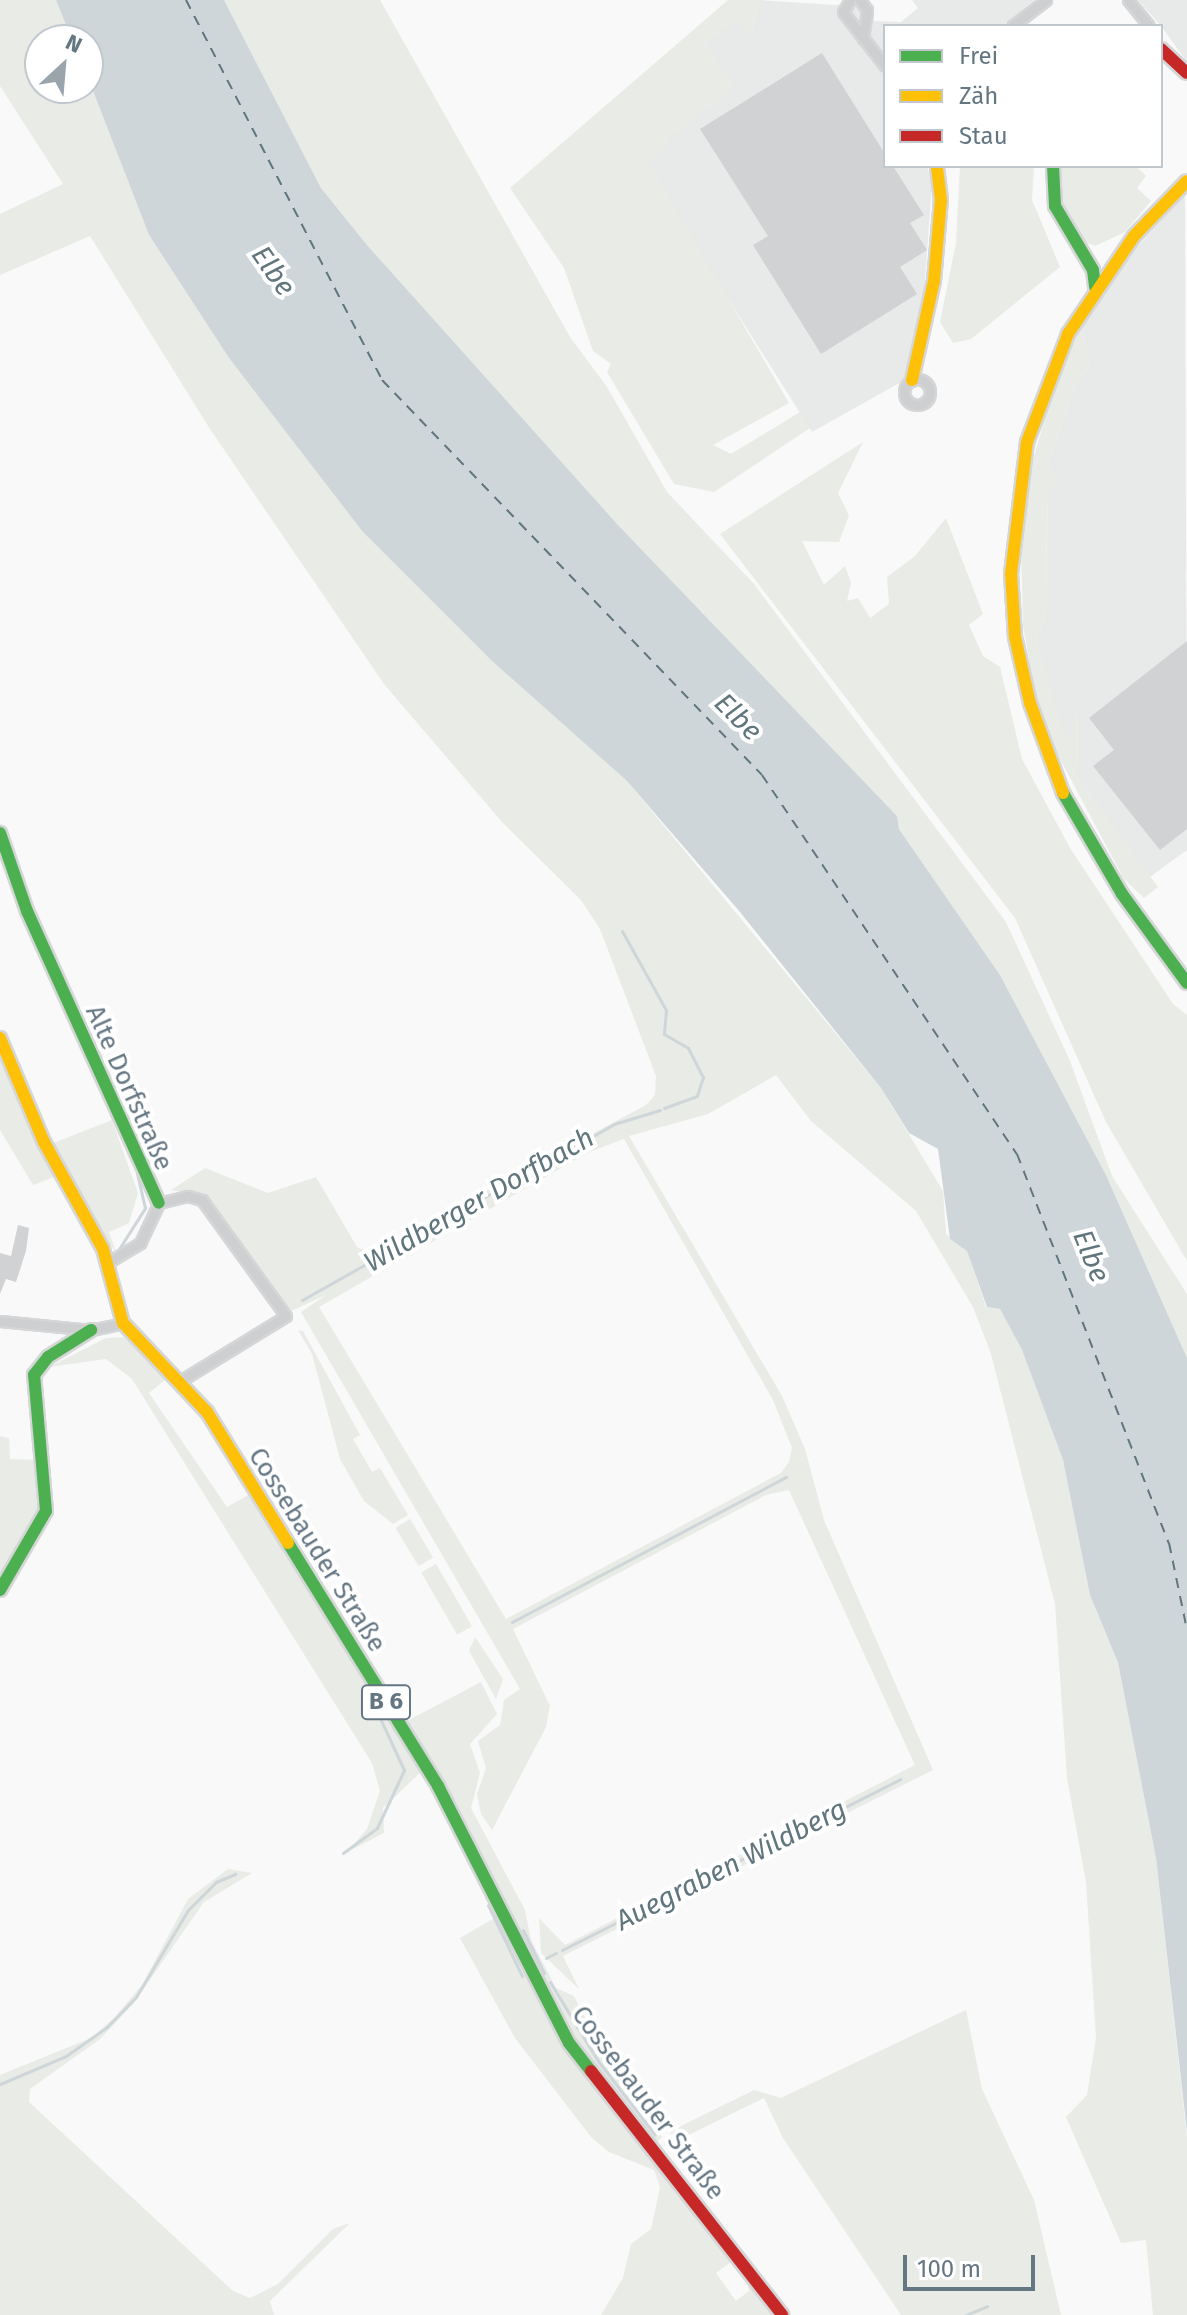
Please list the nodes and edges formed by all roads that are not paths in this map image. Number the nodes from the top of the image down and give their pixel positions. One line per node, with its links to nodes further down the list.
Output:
1 (850, 0): 7 (street)
2 (860, 0): 7 (street)
3 (1046, 0): 5 (street)
4 (1128, 0): 6 (street)
5 (1015, 24)
6 (1147, 24)
7 (863, 39): 9 (street)
8 (1163, 46): 10 (main road)
9 (883, 64)
10 (1187, 73)
11 (937, 168): 15 (main road)
12 (1053, 168): 14 (main road)
13 (1187, 181): 14 (main road)
14 (1095, 287): 17 (main road)
15 (912, 380)
16 (0, 833): 19 (main road, Alte Dorfstraße)
17 (1187, 983)
18 (0, 1038): 20 (main road, Cossebauder Straße / B 6)
19 (159, 1203): 20 (street); 24 (street, Alte Dorfstraße)
20 (107, 1263): 22 (main road, Cossebauder Straße / B 6)
21 (0, 1321): 23 (street)
22 (123, 1323): 23 (street); 24 (main road, Cossebauder Straße / B 6)
23 (91, 1330): 25 (main road)
24 (180, 1381): 26 (main road, Cossebauder Straße / B 6)
25 (0, 1590)
26 (782, 2315)

